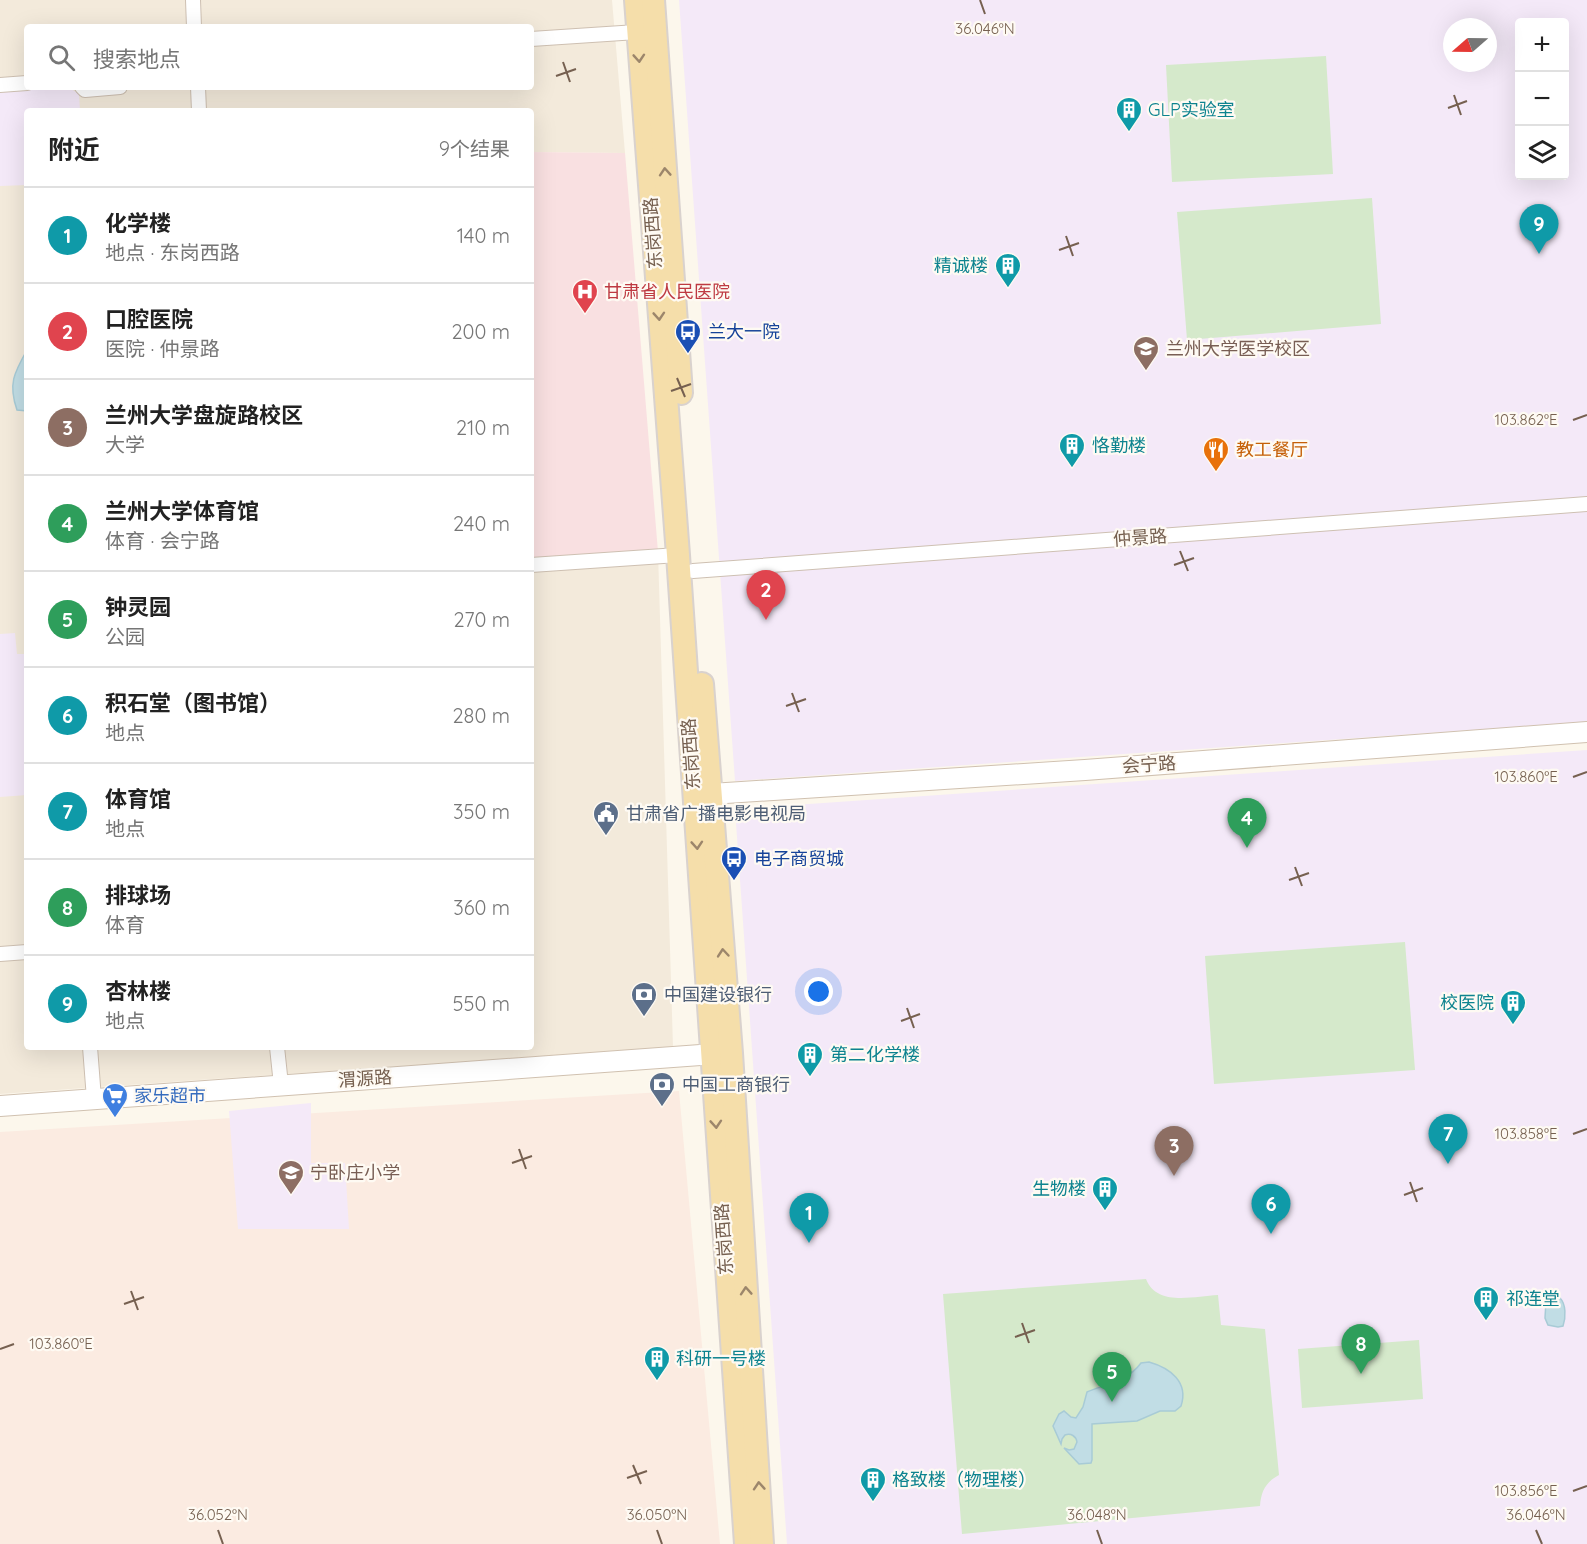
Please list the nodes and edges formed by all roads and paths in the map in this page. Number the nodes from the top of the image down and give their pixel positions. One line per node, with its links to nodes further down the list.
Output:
1 (193, 0): 4 (street)
2 (636, 0): 5 (main road, 东岗西路)
3 (653, 0): 12 (main road, 东岗西路, one-way to 3)
4 (194, 24)
5 (638, 32): 6 (street); 12 (main road, 东岗西路, one-way to 12)
6 (534, 39)
7 (24, 84): 8 (street)
8 (0, 85)
9 (198, 90): 10 (street)
10 (199, 108)
11 (1587, 504): 12 (street, 仲景路)
12 (686, 563): 13 (street, 仲景路); 15 (main road, 东岗西路); 20 (main road, 东岗西路, one-way to 20)
13 (534, 565)
14 (1587, 732): 15 (street, 会宁路)
15 (711, 794): 20 (main road, 东岗西路, one-way to 15)
16 (24, 952): 17 (street)
17 (0, 954)
18 (90, 1050): 22 (street)
19 (277, 1050): 21 (street)
20 (721, 1054): 21 (street, 渭源路); 24 (main road, 东岗西路, one-way to 24); 25 (main road, 东岗西路, one-way to 20)
21 (281, 1085): 22 (street, 渭源路)
22 (93, 1099): 23 (street, 渭源路)
23 (0, 1106)
24 (746, 1544)
25 (762, 1544)

